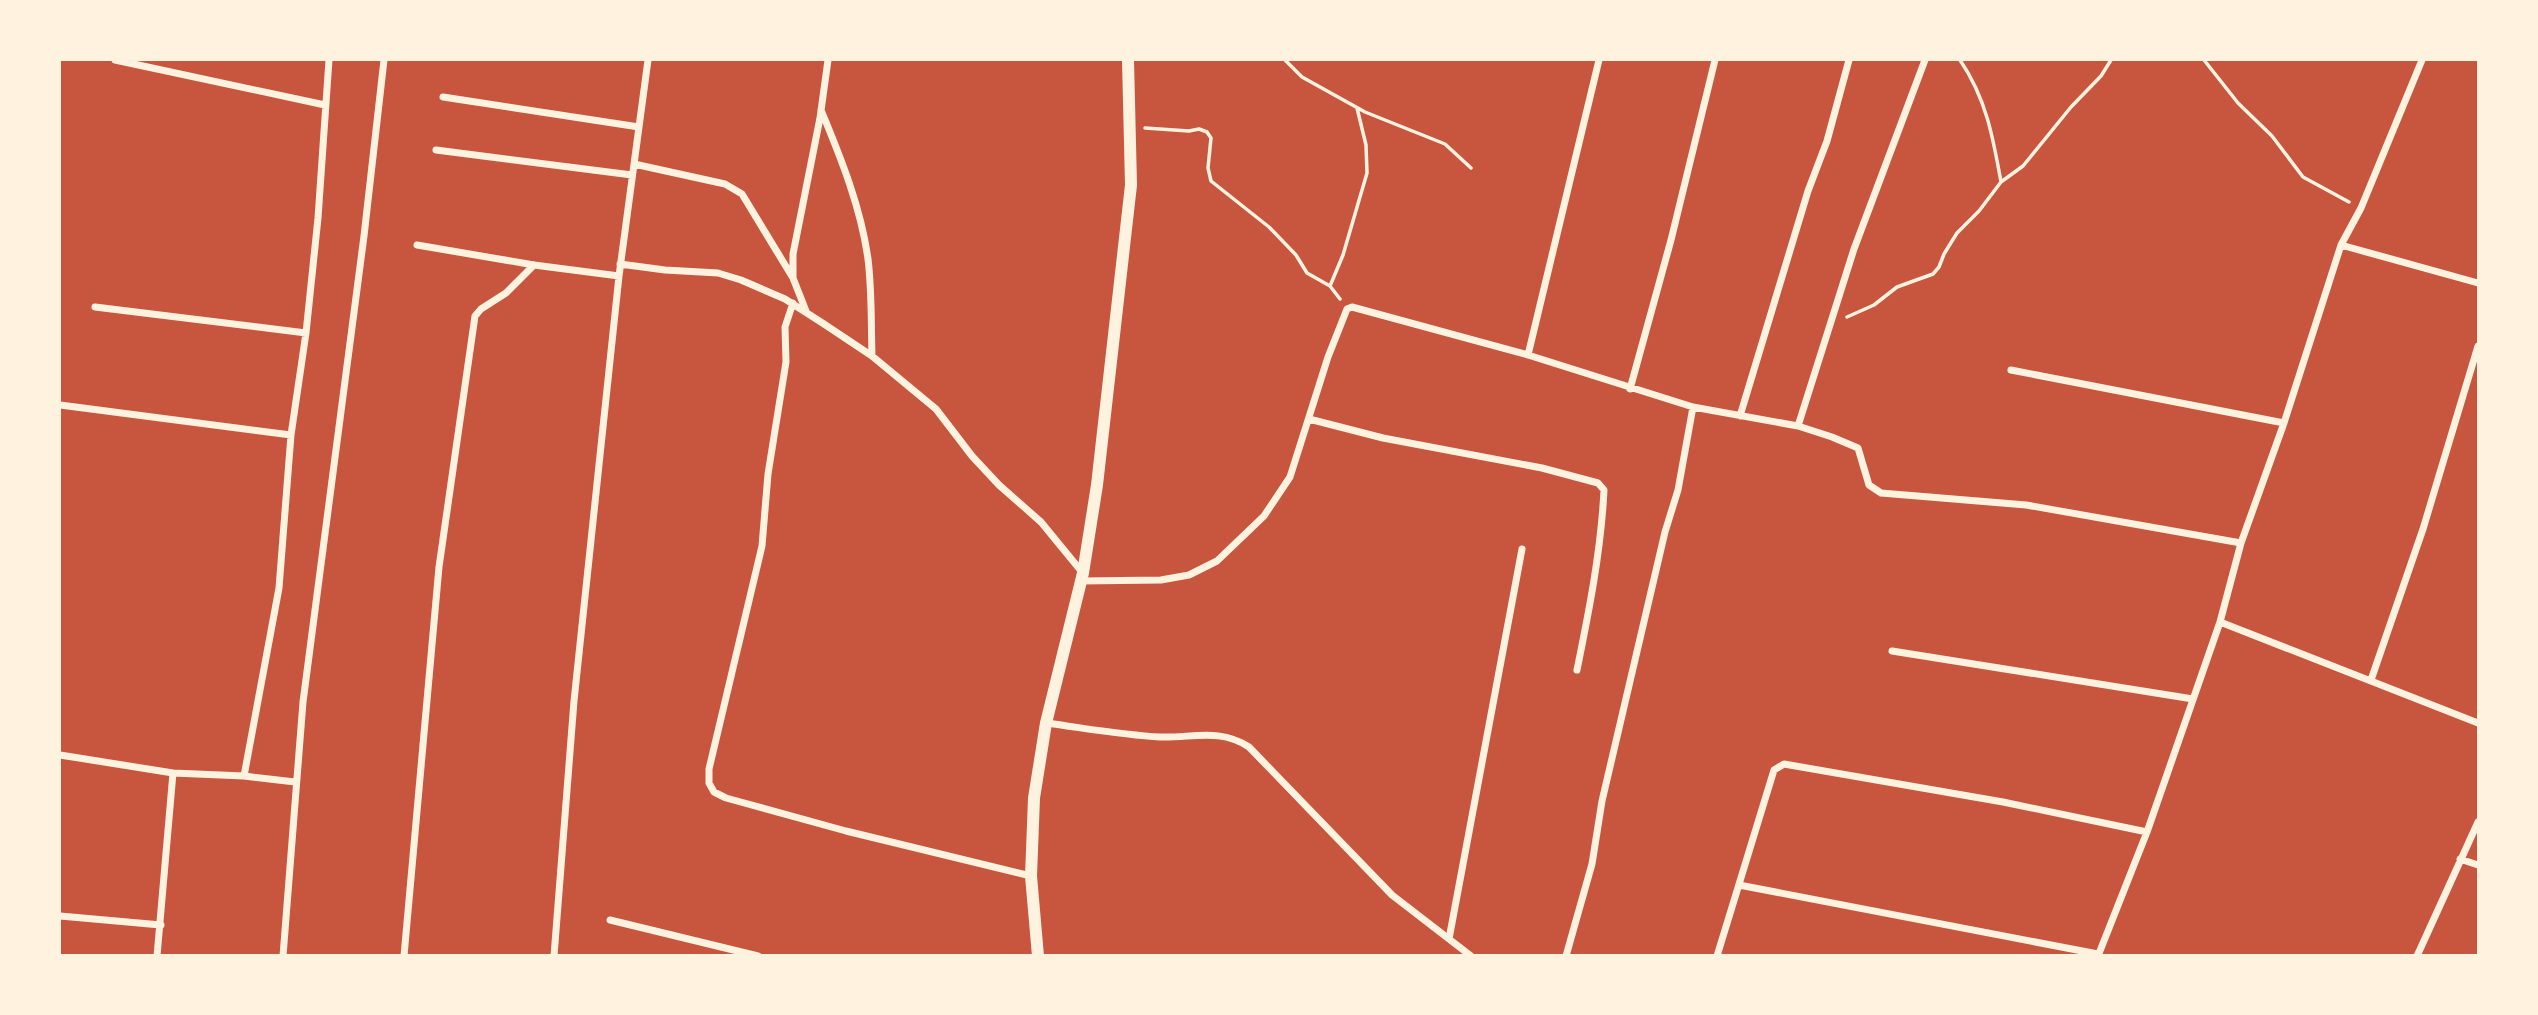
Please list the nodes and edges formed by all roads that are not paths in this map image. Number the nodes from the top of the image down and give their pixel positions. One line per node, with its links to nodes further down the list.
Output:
1 (115, 60): 13 (street)
2 (329, 60): 13 (street)
3 (384, 60): 55 (street)
4 (648, 60): 15 (street)
5 (828, 60): 14 (street)
6 (1128, 60): 44 (street)
7 (1599, 60): 31 (street)
8 (1715, 60): 34 (street)
9 (1849, 60): 37 (street)
10 (1925, 60): 40 (street)
11 (2422, 60): 20 (street)
12 (443, 97): 15 (street)
13 (325, 105): 29 (street)
14 (821, 110): 24 (street); 32 (street)
15 (639, 127): 17 (street)
16 (436, 150): 18 (street)
17 (634, 164): 18 (street); 24 (street)
18 (632, 175): 21 (street)
19 (417, 245): 22 (street)
20 (2341, 245): 25 (street); 39 (street)
21 (620, 264): 23 (street); 26 (street)
22 (534, 265): 23 (street); 72 (street)
23 (619, 276): 73 (street)
24 (793, 278): 28 (street)
25 (2479, 283)
26 (793, 303): 28 (street); 60 (street)
27 (95, 307): 29 (street)
28 (806, 312): 32 (street)
29 (306, 333): 41 (street)
30 (2479, 346): 48 (street)
31 (1528, 355): 34 (street); 38 (street)
32 (872, 356): 44 (street)
33 (2011, 370): 39 (street)
34 (1630, 389): 36 (street)
35 (60, 405): 41 (street)
36 (1693, 407): 37 (street); 77 (street)
37 (1740, 416): 40 (street)
38 (1309, 419): 44 (street); 47 (street)
39 (2284, 424): 42 (street)
40 (1798, 426): 42 (street)
41 (291, 435): 54 (street)
42 (2241, 543): 45 (street)
43 (1522, 550): 65 (street)
44 (1082, 577): 50 (street)
45 (2220, 622): 48 (street); 49 (street)
46 (1892, 651): 49 (street)
47 (1577, 670)
48 (2371, 680): 51 (street)
49 (2193, 699): 57 (street)
50 (1046, 723): 60 (street); 65 (street)
51 (2479, 723)
52 (60, 755): 53 (street)
53 (173, 773): 54 (street); 64 (street)
54 (244, 776): 55 (street)
55 (295, 782): 71 (street)
56 (2479, 821): 58 (street)
57 (2147, 832): 61 (street); 68 (street)
58 (2460, 859): 59 (street); 69 (street)
59 (2479, 865)
60 (1031, 876): 75 (street)
61 (1738, 885): 68 (street); 78 (street)
62 (60, 916): 64 (street)
63 (610, 920): 66 (street)
64 (161, 925): 70 (street)
65 (1449, 939): 67 (street)
66 (725, 952): 74 (street)
67 (1458, 952): 76 (street)
68 (2098, 955)
69 (2417, 955)
70 (157, 956)
71 (283, 956)
72 (404, 956)
73 (554, 956)
74 (758, 956)
75 (1038, 956)
76 (1471, 956)
77 (1566, 956)
78 (1717, 956)

